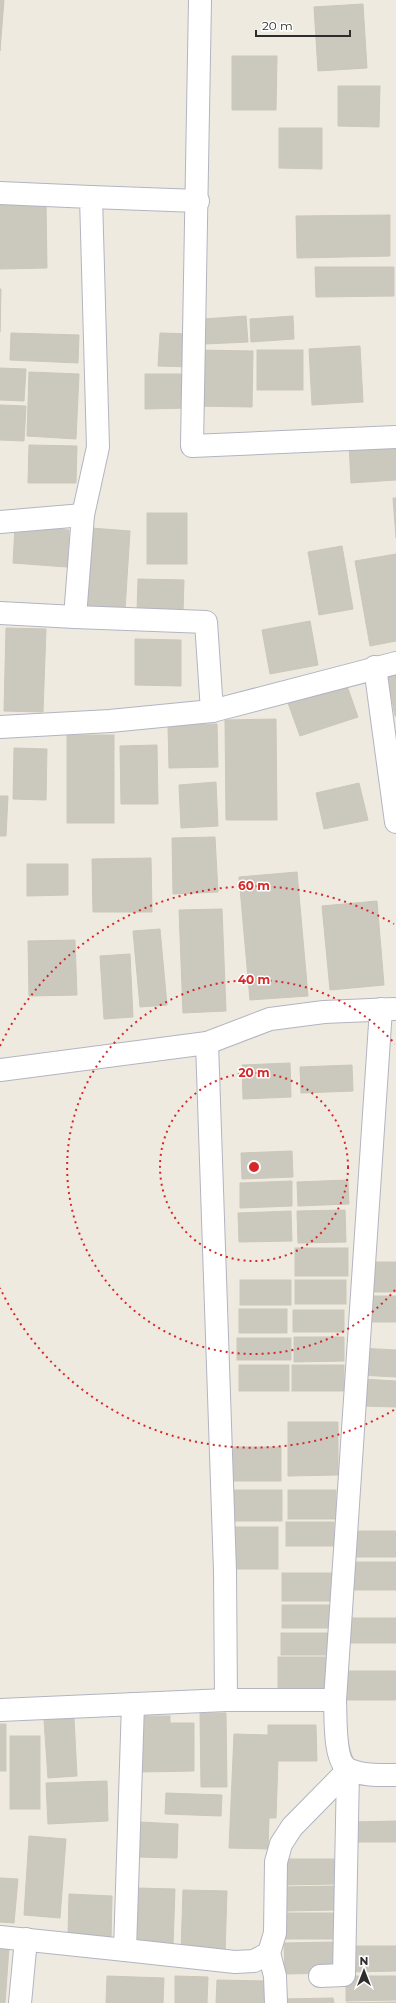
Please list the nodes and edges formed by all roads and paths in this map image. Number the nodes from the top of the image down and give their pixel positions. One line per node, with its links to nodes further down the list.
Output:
1 (200, 0): 4 (street)
2 (0, 193): 3 (street)
3 (91, 197): 4 (street); 6 (street)
4 (198, 201): 5 (street)
5 (396, 437)
6 (83, 515): 7 (street); 9 (street)
7 (0, 522)
8 (0, 613): 9 (street)
9 (75, 617): 11 (street)
10 (386, 665): 11 (street); 13 (street)
11 (212, 711): 12 (street)
12 (0, 727)
13 (396, 822)
14 (388, 1009): 15 (street); 18 (street)
15 (207, 1043): 16 (street); 17 (street)
16 (0, 1070)
17 (226, 1700): 18 (street); 19 (street)
18 (335, 1700): 21 (street)
19 (133, 1704): 20 (street); 25 (street)
20 (0, 1710)
21 (348, 1770): 22 (street); 26 (street); 27 (street)
22 (396, 1775)
23 (0, 1937): 24 (street)
24 (26, 1940): 25 (street); 28 (street)
25 (125, 1950): 26 (street)
26 (269, 1953): 29 (street)
27 (320, 1976)
28 (20, 2003)
29 (276, 2003)

